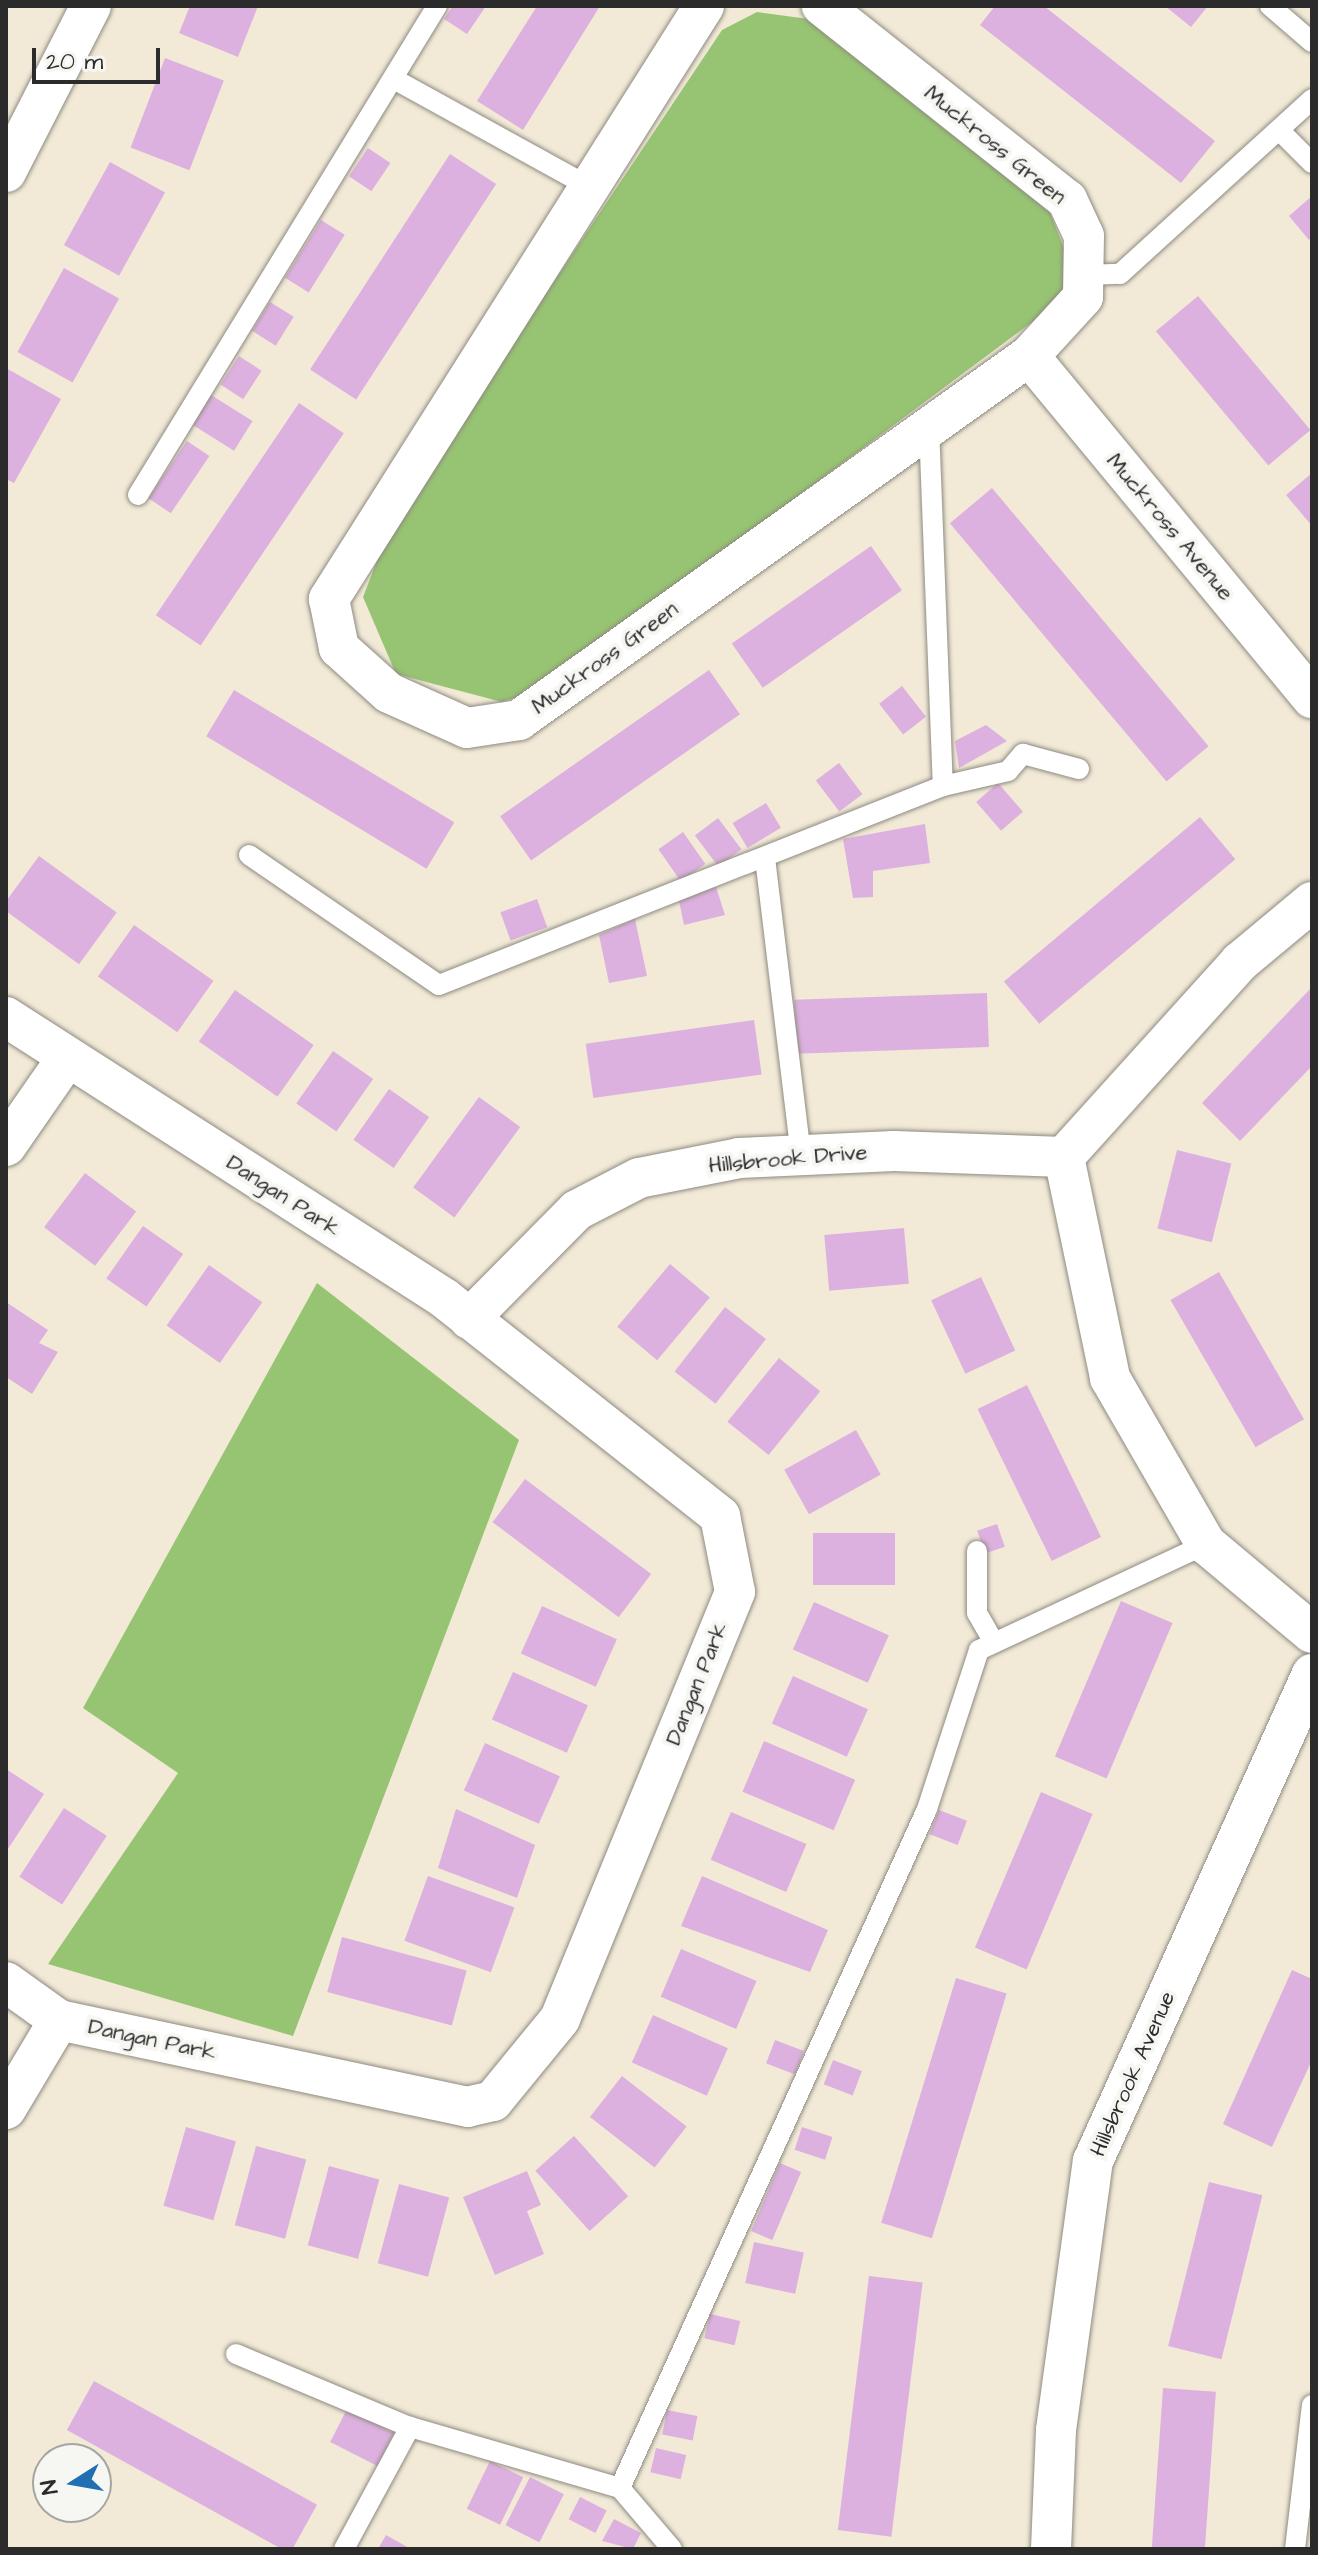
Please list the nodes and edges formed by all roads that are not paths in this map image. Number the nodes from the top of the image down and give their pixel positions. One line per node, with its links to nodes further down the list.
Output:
1 (91, 6): 11 (street)
2 (437, 6): 7 (lane)
3 (704, 6): 12 (street, Muckross Green)
4 (822, 6): 13 (street, Muckross Green)
5 (1270, 6): 6 (lane)
6 (1312, 42)
7 (394, 79): 12 (lane); 16 (lane)
8 (1312, 99): 9 (lane)
9 (1279, 130): 10 (lane); 13 (lane)
10 (1312, 163)
11 (6, 172)
12 (588, 186): 15 (street, Muckross Green)
13 (1084, 275): 14 (street, Muckross Green)
14 (1029, 356): 15 (street, Muckross Green); 17 (street, Muckross Avenue)
15 (929, 424): 19 (lane)
16 (138, 495)
17 (1312, 698)
18 (1079, 769): 19 (lane)
19 (943, 786): 21 (lane)
20 (249, 855): 21 (lane)
21 (765, 858): 26 (lane)
22 (1312, 902): 27 (street)
23 (6, 1017): 24 (street, Dangan Park)
24 (67, 1058): 25 (street); 28 (street, Dangan Park)
25 (6, 1146)
26 (801, 1156): 27 (street, Hillsbrook Drive); 28 (street, Hillsbrook Drive)
27 (1064, 1157): 29 (street)
28 (469, 1319): 35 (street, Dangan Park)
29 (1206, 1544): 31 (street); 32 (lane)
30 (977, 1551): 32 (lane)
31 (1312, 1633)
32 (993, 1641): 40 (lane)
33 (1312, 1674): 43 (street, Hillsbrook Avenue)
34 (6, 1982): 35 (street, Dangan Park)
35 (59, 2020): 36 (street)
36 (6, 2109)
37 (236, 2354): 39 (lane)
38 (1312, 2405): 44 (lane)
39 (410, 2427): 40 (lane); 41 (lane)
40 (620, 2488): 42 (lane)
41 (344, 2549)
42 (672, 2549)
43 (1051, 2549)
44 (1295, 2549)

